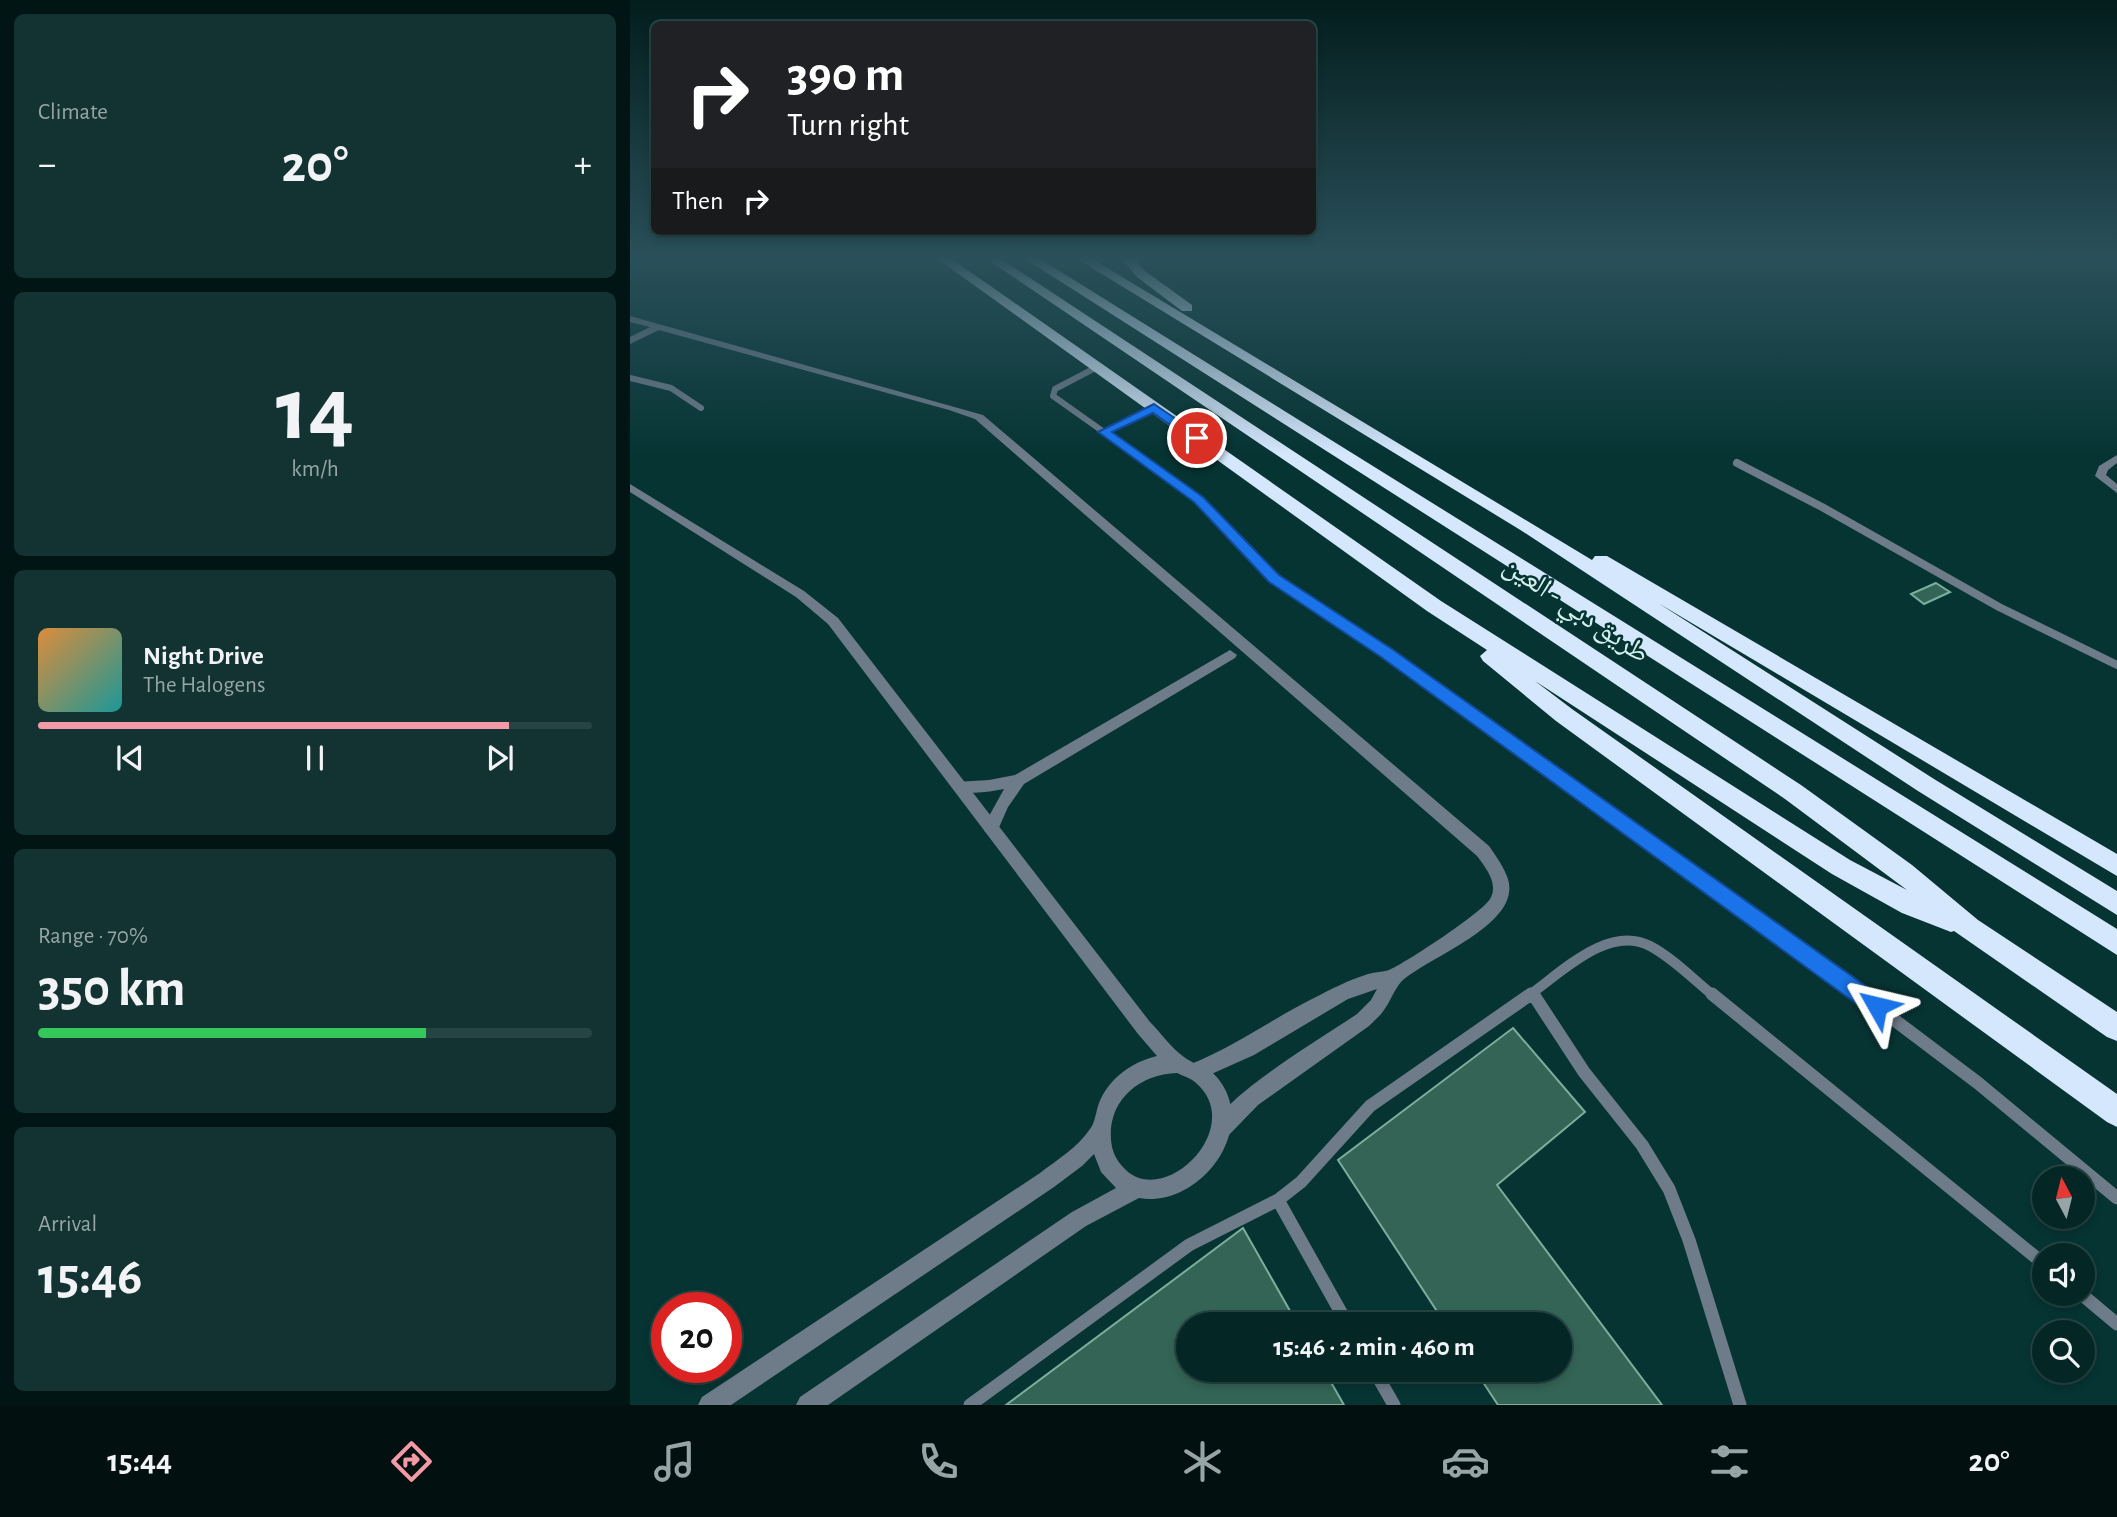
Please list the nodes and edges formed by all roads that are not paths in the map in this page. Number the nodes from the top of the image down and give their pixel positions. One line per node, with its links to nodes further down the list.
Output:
1 (642, 323): 7 (street)
2 (1033, 323): 10 (highway)
3 (1088, 323): 28 (highway, طريق دبي - العين)
4 (1132, 323): 29 (highway, طريق دبي - العين)
5 (1190, 323): 9 (highway)
6 (1205, 323): 9 (highway)
7 (658, 327): 8 (street); 30 (street)
8 (630, 341)
9 (1221, 341): 19 (highway)
10 (1097, 367): 13 (highway); 14 (lane)
11 (630, 378): 12 (lane)
12 (701, 408)
13 (1154, 408): 14 (lane); 20 (highway)
14 (1104, 432): 39 (lane)
15 (2113, 462): 18 (street)
16 (1737, 463): 22 (lane)
17 (630, 486): 24 (street)
18 (2117, 488)
19 (1548, 540): 26 (highway); 27 (highway)
20 (1434, 606): 28 (highway); 35 (highway)
21 (1230, 655): 23 (street)
22 (2117, 666)
23 (1019, 780): 24 (street); 25 (street)
24 (961, 786): 25 (street)
25 (991, 827): 33 (street)
26 (2117, 866)
27 (2117, 904)
28 (1969, 928): 32 (highway, طريق دبي - العين)
29 (2117, 943)
30 (1394, 977): 34 (street); 36 (street)
31 (1532, 993): 40 (lane); 41 (lane); 50 (lane)
32 (2117, 1028)
33 (1177, 1064): 34 (street); 37 (street)
34 (1198, 1071): 36 (street)
35 (2117, 1112)
36 (1221, 1129): 38 (street)
37 (1100, 1133): 38 (street); 46 (street)
38 (1137, 1188): 47 (street)
39 (2117, 1198)
40 (1278, 1200): 43 (lane); 48 (lane)
41 (2032, 1254)
42 (2095, 1306): 44 (lane)
43 (1341, 1312)
44 (2117, 1324)
45 (1381, 1382): 49 (lane)
46 (710, 1405)
47 (808, 1405)
48 (970, 1405)
49 (1394, 1405)
50 (1740, 1405)

